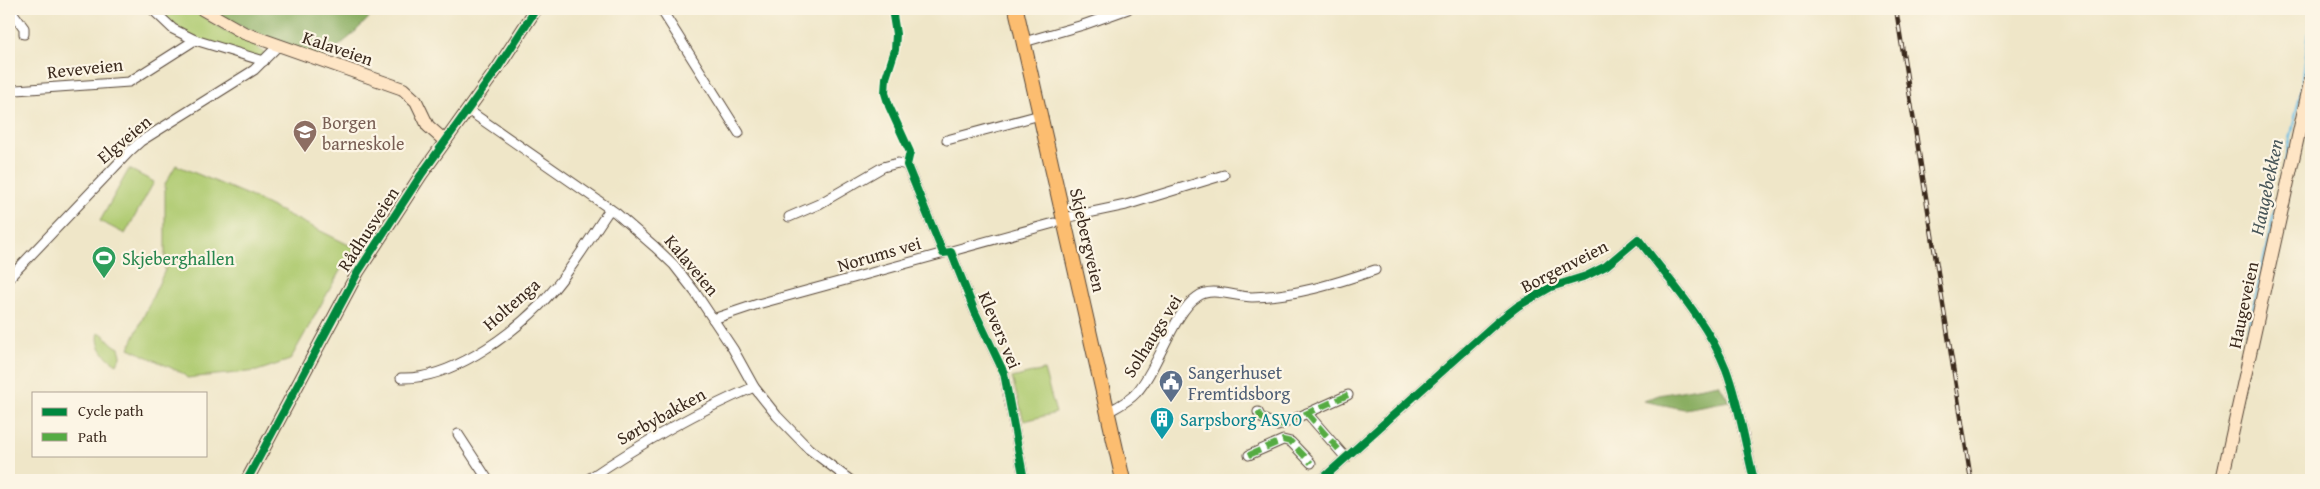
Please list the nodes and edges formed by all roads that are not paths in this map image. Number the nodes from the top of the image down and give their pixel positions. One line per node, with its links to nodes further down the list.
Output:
1 (10, 9): 8 (street)
2 (152, 9): 9 (street)
3 (202, 9): 11 (street, Kalaveien)
4 (536, 9): 15 (street, Rådhusveien)
5 (661, 9): 17 (street)
6 (1016, 9): 10 (main road, Skjebergveien)
7 (1128, 9): 10 (street)
8 (24, 34)
9 (195, 40): 12 (street); 14 (street, Reveveien)
10 (1024, 42): 16 (main road, Skjebergveien)
11 (278, 46): 12 (street, Elgveien); 19 (street, Kalaveien)
12 (264, 61): 26 (street, Elgveien)
13 (2311, 78): 47 (street, Haugeveien)
14 (16, 90)
15 (468, 110): 19 (street, Rådhusveien); 21 (street, Kalaveien)
16 (1040, 115): 18 (street); 23 (main road, Skjebergveien)
17 (739, 133)
18 (947, 140)
19 (445, 141): 39 (street, Rådhusveien)
20 (1224, 175): 23 (street, Norums vei)
21 (610, 209): 27 (street, Kalaveien); 28 (street, Holtenga)
22 (789, 218): 24 (street, Klevers vei)
23 (1059, 220): 24 (street, Norums vei); 31 (main road, Skjebergveien)
24 (947, 252): 27 (street, Norums vei); 43 (street, Klevers vei)
25 (1375, 270): 31 (street, Solhaugs vei)
26 (9, 278)
27 (713, 319): 29 (street, Kalaveien)
28 (400, 378)
29 (754, 387): 38 (street, Sørbybakken); 42 (street, Kalaveien)
30 (1348, 395): 33 (street)
31 (1108, 412): 44 (main road, Skjebergveien)
32 (1258, 412): 33 (street)
33 (1307, 413): 36 (street)
34 (458, 434): 40 (street)
35 (1249, 455): 37 (street)
36 (1346, 458): 45 (street, Borgenveien); 46 (street, Borgenveien)
37 (1311, 463)
38 (597, 477): 41 (street, Sørbybakken)
39 (247, 480)
40 (488, 480)
41 (587, 480)
42 (850, 480)
43 (1024, 480)
44 (1123, 480)
45 (1321, 480)
46 (1754, 480)
47 (2222, 480)

